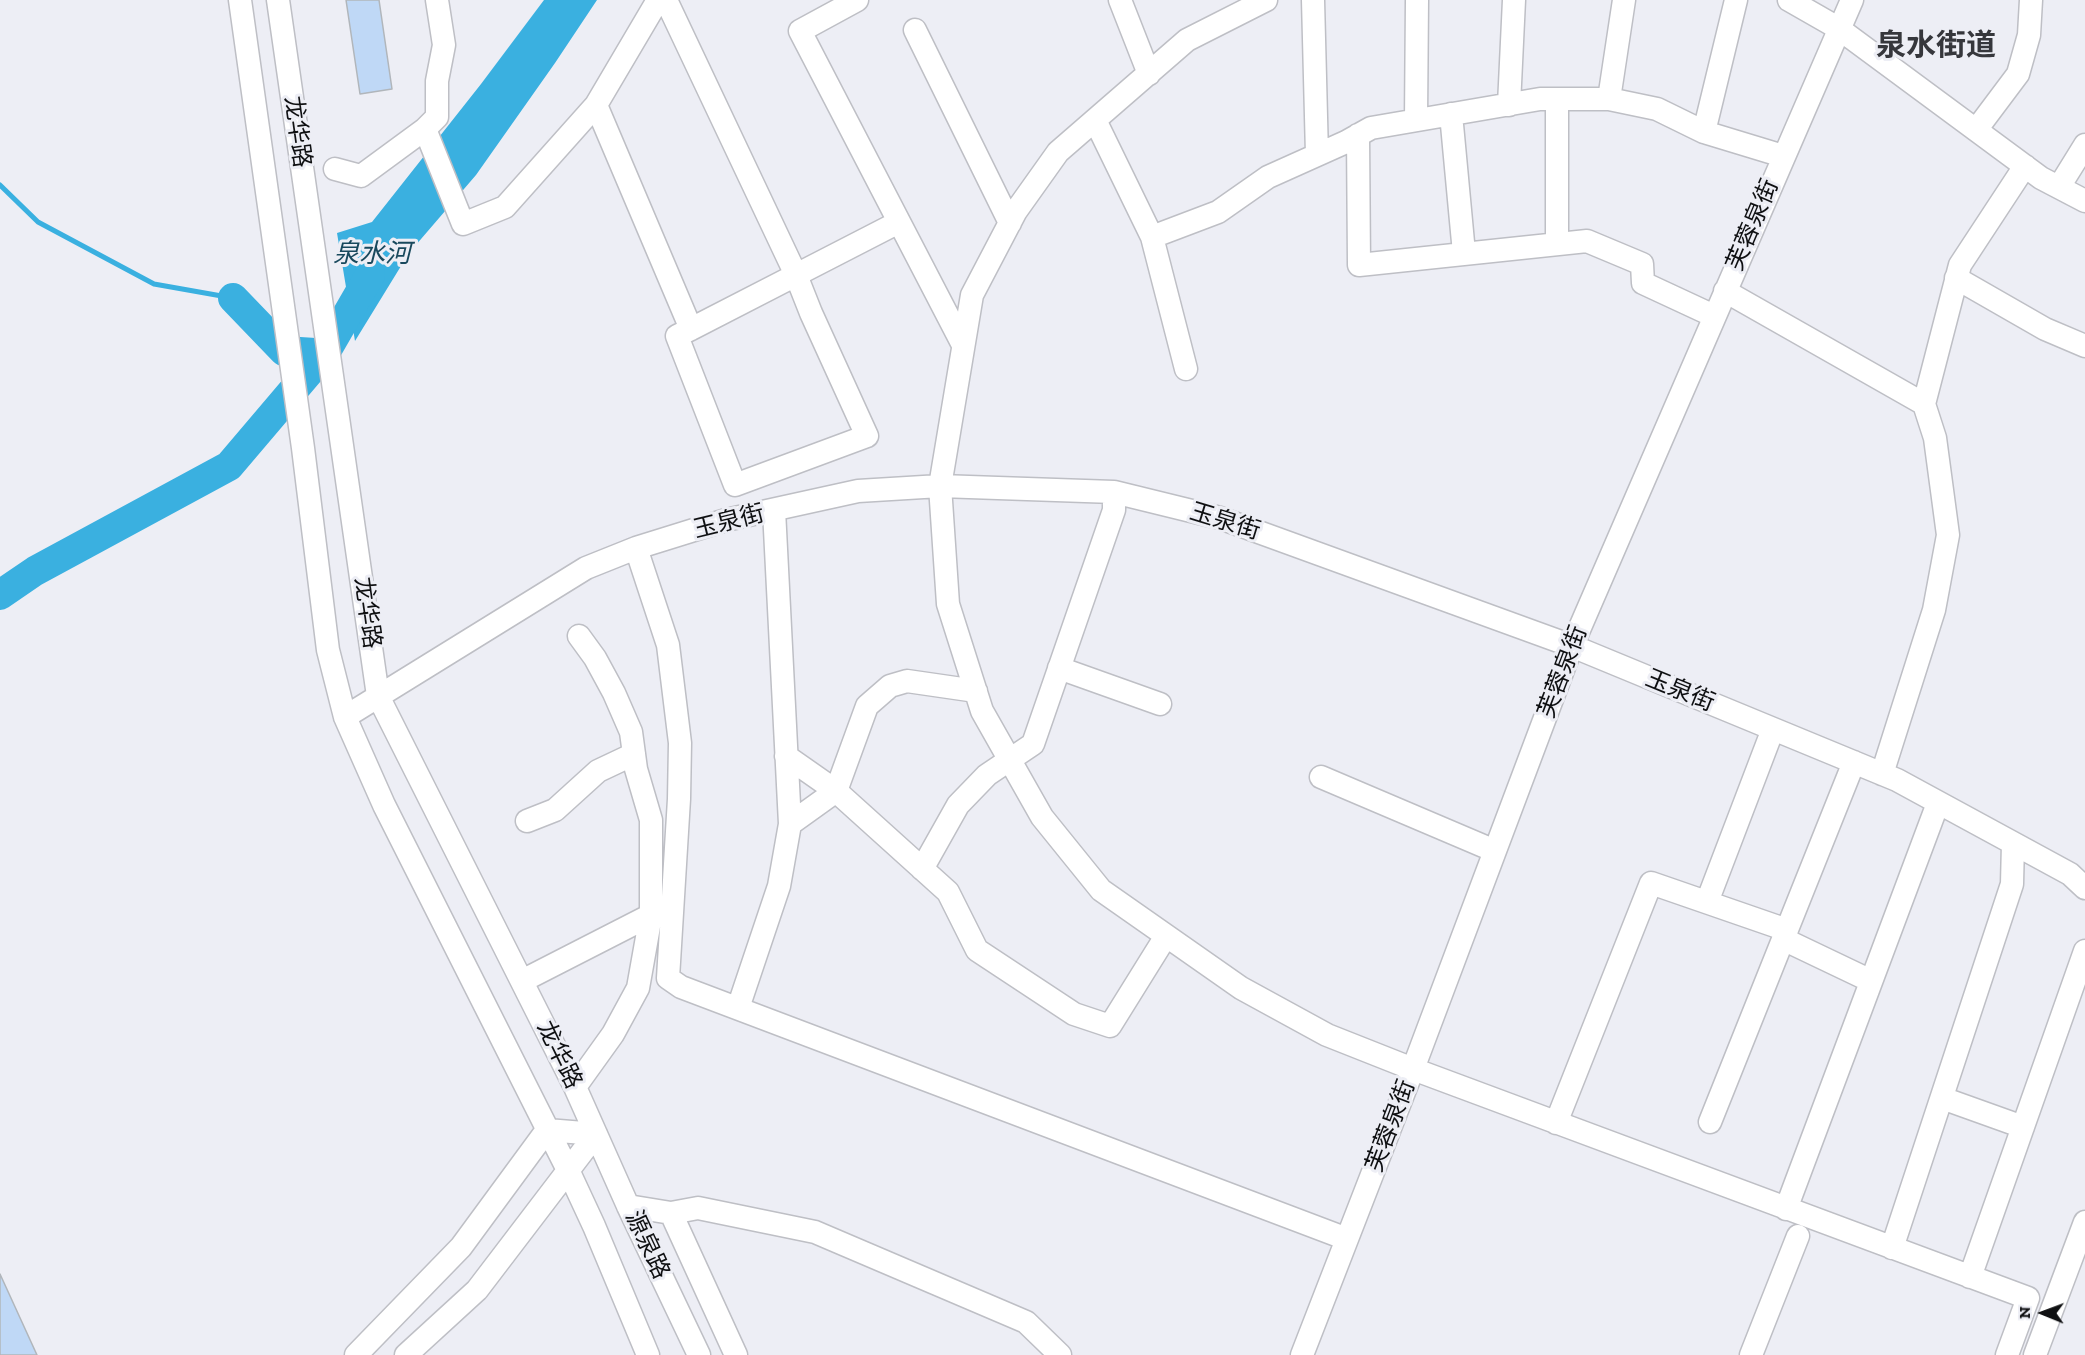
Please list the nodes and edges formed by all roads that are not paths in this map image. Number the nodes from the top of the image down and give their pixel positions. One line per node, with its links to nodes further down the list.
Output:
1 (240, 0): 62 (street, 龙华路)
2 (278, 0): 60 (street, 龙华路)
3 (437, 0): 27 (street)
4 (658, 0): 22 (street)
5 (666, 0): 43 (street)
6 (857, 0): 38 (street)
7 (1120, 0): 19 (street)
8 (1266, 0): 19 (street)
9 (1313, 0): 32 (street)
10 (1418, 0): 26 (street)
11 (1514, 0): 23 (street)
12 (1624, 0): 21 (street)
13 (1736, 0): 29 (street)
14 (1789, 0): 17 (street)
15 (1852, 0): 17 (street, 芙蓉泉街)
16 (2031, 0): 28 (street)
17 (1838, 28): 28 (street); 33 (street, 芙蓉泉街)
18 (915, 30): 39 (street)
19 (1149, 74): 25 (street)
20 (1557, 99): 21 (street); 23 (street); 41 (street)
21 (1609, 99): 29 (street)
22 (596, 105): 27 (street); 47 (street)
23 (1509, 105): 24 (street)
24 (1451, 114): 26 (street); 42 (street)
25 (1095, 120): 39 (street); 40 (street)
26 (1416, 120): 30 (street)
27 (425, 129): 35 (street)
28 (1976, 130): 34 (street)
29 (1704, 132): 33 (street)
30 (1358, 135): 32 (street); 42 (street)
31 (2085, 145): 36 (street)
32 (1317, 155): 40 (street)
33 (1783, 156): 45 (street, 芙蓉泉街)
34 (2025, 166): 36 (street); 44 (street)
35 (335, 169)
36 (2059, 187): 37 (street)
37 (2085, 201)
38 (899, 222): 43 (street); 48 (street)
39 (1010, 223): 48 (street)
40 (1152, 237): 50 (street)
41 (1557, 244): 42 (street); 46 (street)
42 (1464, 253)
43 (796, 275): 47 (street); 47 (street)
44 (1956, 278): 49 (street); 51 (street)
45 (1725, 291): 46 (street, 芙蓉泉街); 51 (street)
46 (1714, 316): 57 (street, 芙蓉泉街)
47 (691, 329)
48 (963, 345): 52 (street)
49 (2085, 346)
50 (1186, 369)
51 (1924, 404): 68 (street)
52 (940, 486): 53 (street, 玉泉街); 54 (street, 玉泉街); 59 (street)
53 (1114, 492): 57 (street, 玉泉街); 58 (street)
54 (774, 510): 55 (street, 玉泉街); 65 (street)
55 (636, 548): 60 (street, 玉泉街); 85 (street)
56 (579, 636): 64 (street)
57 (1572, 646): 63 (street, 玉泉街); 75 (street, 芙蓉泉街)
58 (1059, 668): 61 (street); 66 (street)
59 (976, 691): 66 (street); 70 (street)
60 (378, 696): 62 (street, 玉泉街); 83 (street, 龙华路)
61 (1160, 704)
62 (345, 717): 92 (street, 龙华路)
63 (1773, 729): 67 (street, 玉泉街); 78 (street)
64 (634, 754): 72 (street); 79 (street)
65 (786, 756): 70 (street); 73 (street)
66 (1010, 760): 76 (street); 81 (street)
67 (1854, 762): 68 (street, 玉泉街); 80 (street)
68 (1882, 774): 71 (street, 玉泉街)
69 (1321, 777): 75 (street)
70 (837, 791): 73 (street); 76 (street)
71 (1938, 803): 74 (street, 玉泉街); 84 (street)
72 (527, 821)
73 (790, 824): 85 (street)
74 (2013, 843): 77 (street, 玉泉街); 88 (street)
75 (1495, 851): 86 (street, 芙蓉泉街)
76 (922, 869): 81 (street)
77 (2085, 888)
78 (1707, 902): 80 (street); 90 (street)
79 (651, 915): 83 (street); 87 (street)
80 (1785, 935): 84 (street); 89 (street)
81 (1166, 936): 86 (street)
82 (2085, 951): 91 (street)
83 (522, 981): 87 (street, 龙华路)
84 (1871, 981): 96 (street)
85 (738, 1008): 100 (street)
86 (1413, 1069): 90 (street); 100 (street, 芙蓉泉街)
87 (575, 1087): 93 (street, 龙华路)
88 (1942, 1098): 91 (street); 101 (street)
89 (1710, 1122)
90 (1556, 1123): 96 (street)
91 (2023, 1127): 102 (street)
92 (547, 1130): 93 (street); 94 (street, 龙华路); 103 (street)
93 (596, 1134): 94 (street); 95 (street, 源泉路)
94 (568, 1170): 104 (street); 105 (street, 源泉路)
95 (628, 1206): 97 (street); 106 (street, 源泉路)
96 (1786, 1209): 101 (street)
97 (671, 1213): 107 (street); 108 (street)
98 (2085, 1222): 112 (street)
99 (1798, 1236): 110 (street)
100 (1347, 1239): 109 (street, 芙蓉泉街)
101 (1892, 1248): 102 (street)
102 (1970, 1277): 111 (street)
103 (356, 1355)
104 (406, 1355)
105 (648, 1355)
106 (699, 1355)
107 (736, 1355)
108 (1060, 1355)
109 (1302, 1355)
110 (1751, 1355)
111 (2007, 1355)
112 (2035, 1355)

